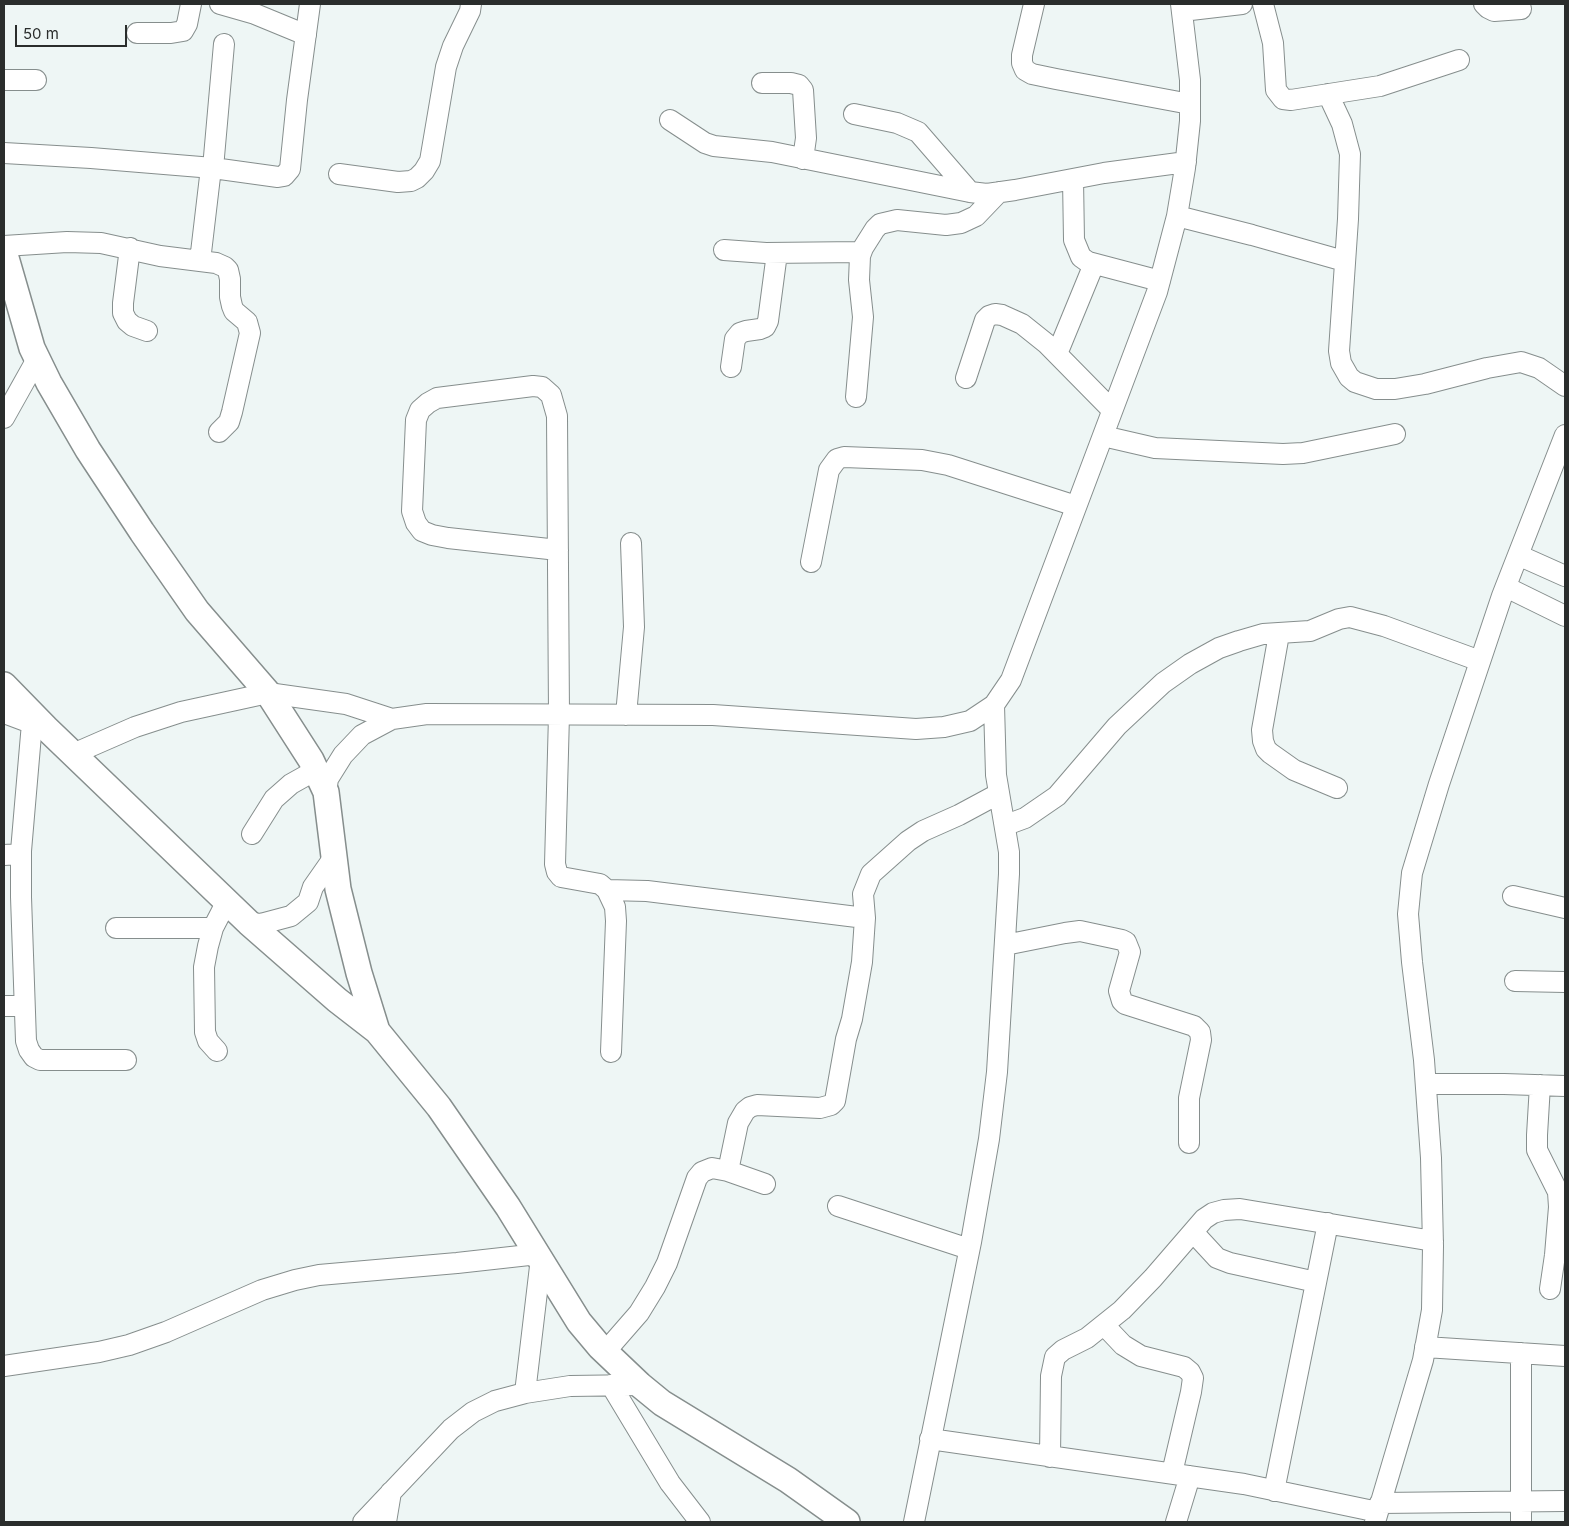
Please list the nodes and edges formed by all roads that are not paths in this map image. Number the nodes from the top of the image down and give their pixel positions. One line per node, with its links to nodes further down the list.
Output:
1 (191, 4): 11 (street)
2 (220, 4): 12 (street)
3 (310, 4): 12 (street)
4 (472, 4): 26 (street)
5 (1034, 4): 19 (street)
6 (1242, 4): 9 (street)
7 (1263, 4): 18 (street)
8 (1484, 4): 10 (street)
9 (1182, 7): 19 (street)
10 (1521, 9)
11 (137, 32)
12 (306, 35): 25 (street)
13 (224, 44): 25 (street)
14 (1459, 60): 18 (street)
15 (4, 80): 16 (street)
16 (36, 80)
17 (762, 83): 23 (street)
18 (1328, 94): 38 (street)
19 (1190, 104): 24 (street)
20 (854, 114): 28 (street)
21 (670, 120): 23 (street)
22 (4, 153): 25 (street)
23 (803, 159): 28 (street)
24 (1186, 162): 27 (street); 30 (street)
25 (212, 168): 37 (street)
26 (339, 174)
27 (1073, 179): 29 (street); 39 (street)
28 (970, 192): 29 (street)
29 (999, 192): 35 (street)
30 (1177, 216): 38 (street); 40 (street)
31 (4, 246): 32 (street)
32 (130, 248): 37 (street); 41 (street)
33 (724, 250): 36 (street)
34 (4, 251): 43 (main road)
35 (861, 252): 36 (street); 47 (street)
36 (777, 253): 44 (street)
37 (200, 261): 50 (street)
38 (1344, 261): 46 (street)
39 (1094, 264): 40 (street); 42 (street)
40 (1160, 282): 48 (street)
41 (147, 332)
42 (1058, 354): 45 (street); 48 (street)
43 (37, 359): 49 (street); 65 (main road)
44 (731, 367)
45 (966, 378)
46 (1565, 386)
47 (856, 397)
48 (1112, 410): 53 (street)
49 (4, 418)
50 (219, 432)
51 (1395, 434): 53 (street)
52 (1565, 435): 57 (street)
53 (1103, 436): 54 (street)
54 (1076, 506): 58 (street); 66 (street)
55 (631, 542): 69 (street)
56 (558, 550): 56 (street); 68 (street)
57 (1518, 555): 59 (street); 60 (street)
58 (811, 562)
59 (1565, 576)
60 (1506, 587): 61 (street); 63 (street)
61 (1565, 616)
62 (1280, 634): 63 (street); 74 (street); 77 (street)
63 (1480, 661): 98 (street)
64 (4, 685): 71 (main road)
65 (268, 693): 70 (street); 72 (street); 73 (main road)
66 (994, 705): 69 (street); 76 (street)
67 (4, 713): 71 (street)
68 (559, 715): 69 (street); 70 (street); 81 (street)
69 (626, 715)
70 (392, 719): 75 (street)
71 (39, 726): 72 (main road); 79 (street)
72 (73, 754): 83 (main road)
73 (316, 770): 75 (main road); 78 (street)
74 (1337, 788)
75 (326, 792): 80 (main road)
76 (998, 794): 77 (street); 85 (street)
77 (1006, 825): 89 (street)
78 (252, 834)
79 (13, 854): 93 (street)
80 (334, 857): 86 (street); 94 (main road)
81 (607, 890): 85 (street); 96 (street)
82 (1513, 896): 84 (street)
83 (227, 901): 86 (main road); 88 (street)
84 (1565, 908)
85 (864, 918): 102 (street)
86 (249, 923): 94 (main road)
87 (116, 928): 88 (street)
88 (213, 928): 95 (street)
89 (1005, 945): 101 (street); 108 (street)
90 (1514, 981): 91 (street)
91 (1565, 982)
92 (4, 1006): 93 (street)
93 (24, 1006): 97 (street)
94 (377, 1031): 109 (main road)
95 (217, 1051)
96 (610, 1052)
97 (126, 1060)
98 (1426, 1084): 99 (street); 107 (street)
99 (1540, 1085): 100 (street); 111 (street)
100 (1565, 1086)
101 (1189, 1143)
102 (728, 1171): 103 (street); 114 (street)
103 (766, 1184)
104 (838, 1206): 108 (street)
105 (1328, 1223): 106 (street); 107 (street); 110 (street)
106 (1193, 1232): 110 (street); 112 (street)
107 (1433, 1241): 113 (street)
108 (969, 1249): 121 (street)
109 (540, 1256): 114 (main road); 117 (street); 120 (street)
110 (1316, 1282): 124 (street)
111 (1550, 1289)
112 (1104, 1325): 122 (street); 123 (street)
113 (1425, 1347): 115 (street); 128 (street)
114 (605, 1352): 119 (main road)
115 (1521, 1353): 116 (street); 126 (street)
116 (1565, 1356)
117 (4, 1366)
118 (612, 1385): 119 (street); 120 (street); 131 (street)
119 (640, 1386): 132 (main road)
120 (525, 1393): 125 (street)
121 (930, 1439): 122 (street); 133 (street)
122 (1050, 1457): 123 (street)
123 (1181, 1474): 124 (street); 134 (street)
124 (1274, 1491): 128 (street)
125 (391, 1492): 129 (street); 130 (street)
126 (1521, 1500): 127 (street); 128 (street); 135 (street)
127 (1565, 1500)
128 (1378, 1512)
129 (363, 1522)
130 (386, 1522)
131 (700, 1522)
132 (847, 1522)
133 (914, 1522)
134 (1176, 1522)
135 (1521, 1522)

